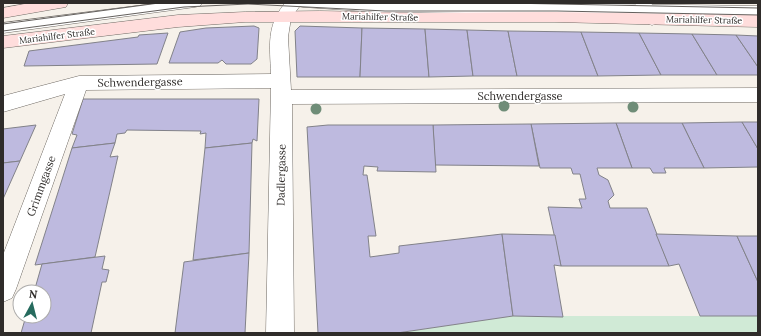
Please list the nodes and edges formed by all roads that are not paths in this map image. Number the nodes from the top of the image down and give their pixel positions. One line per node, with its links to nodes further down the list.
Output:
1 (60, 3): 7 (street)
2 (195, 3): 9 (lane)
3 (303, 3): 5 (lane)
4 (288, 10): 5 (street, Mariahilfer Straße); 10 (street, Mariahilfer Straße); 12 (street, Dadlergasse)
5 (647, 10): 6 (lane); 8 (street, Mariahilfer Straße)
6 (758, 11)
7 (3, 13)
8 (758, 22)
9 (3, 28)
10 (3, 42)
11 (79, 83): 12 (street, Schwendergasse); 14 (street, Schwendergasse); 15 (street, Grimmgasse)
12 (281, 89): 13 (street, Schwendergasse); 16 (street, Dadlergasse)
13 (758, 95)
14 (3, 104)
15 (3, 289)
16 (280, 333)

